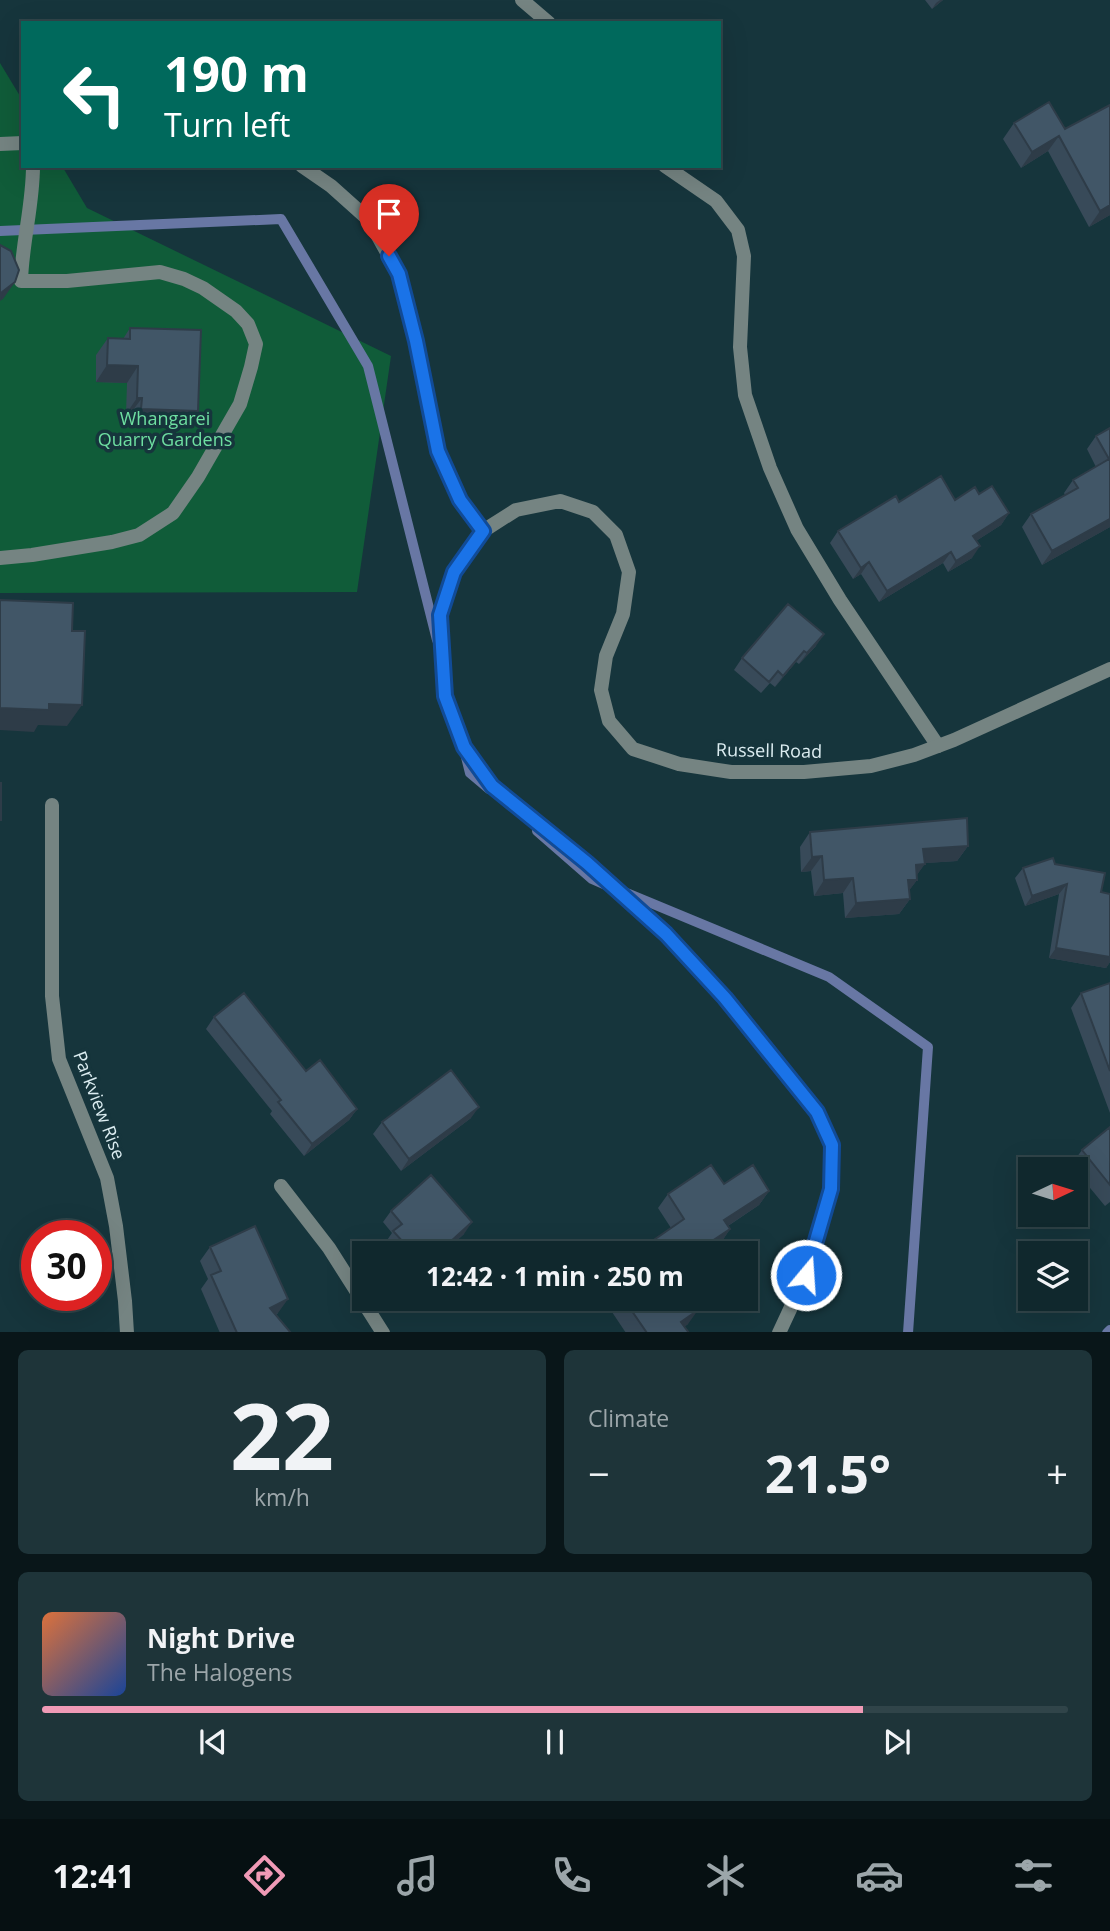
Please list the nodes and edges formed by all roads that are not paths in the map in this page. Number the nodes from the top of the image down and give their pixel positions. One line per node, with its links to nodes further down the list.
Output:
1 (522, 0): 2 (street)
2 (547, 21)
3 (21, 143): 4 (street)
4 (0, 144)
5 (33, 168): 9 (street)
6 (305, 168): 8 (street)
7 (668, 168): 11 (street)
8 (483, 531): 11 (street, Russell Road); 16 (street, Russell Road)
9 (0, 558)
10 (1110, 669): 11 (street, Russell Road)
11 (938, 746)
12 (52, 806): 14 (street, Parkview Rise)
13 (281, 1186): 15 (street)
14 (127, 1332)
15 (383, 1332)
16 (779, 1332)

